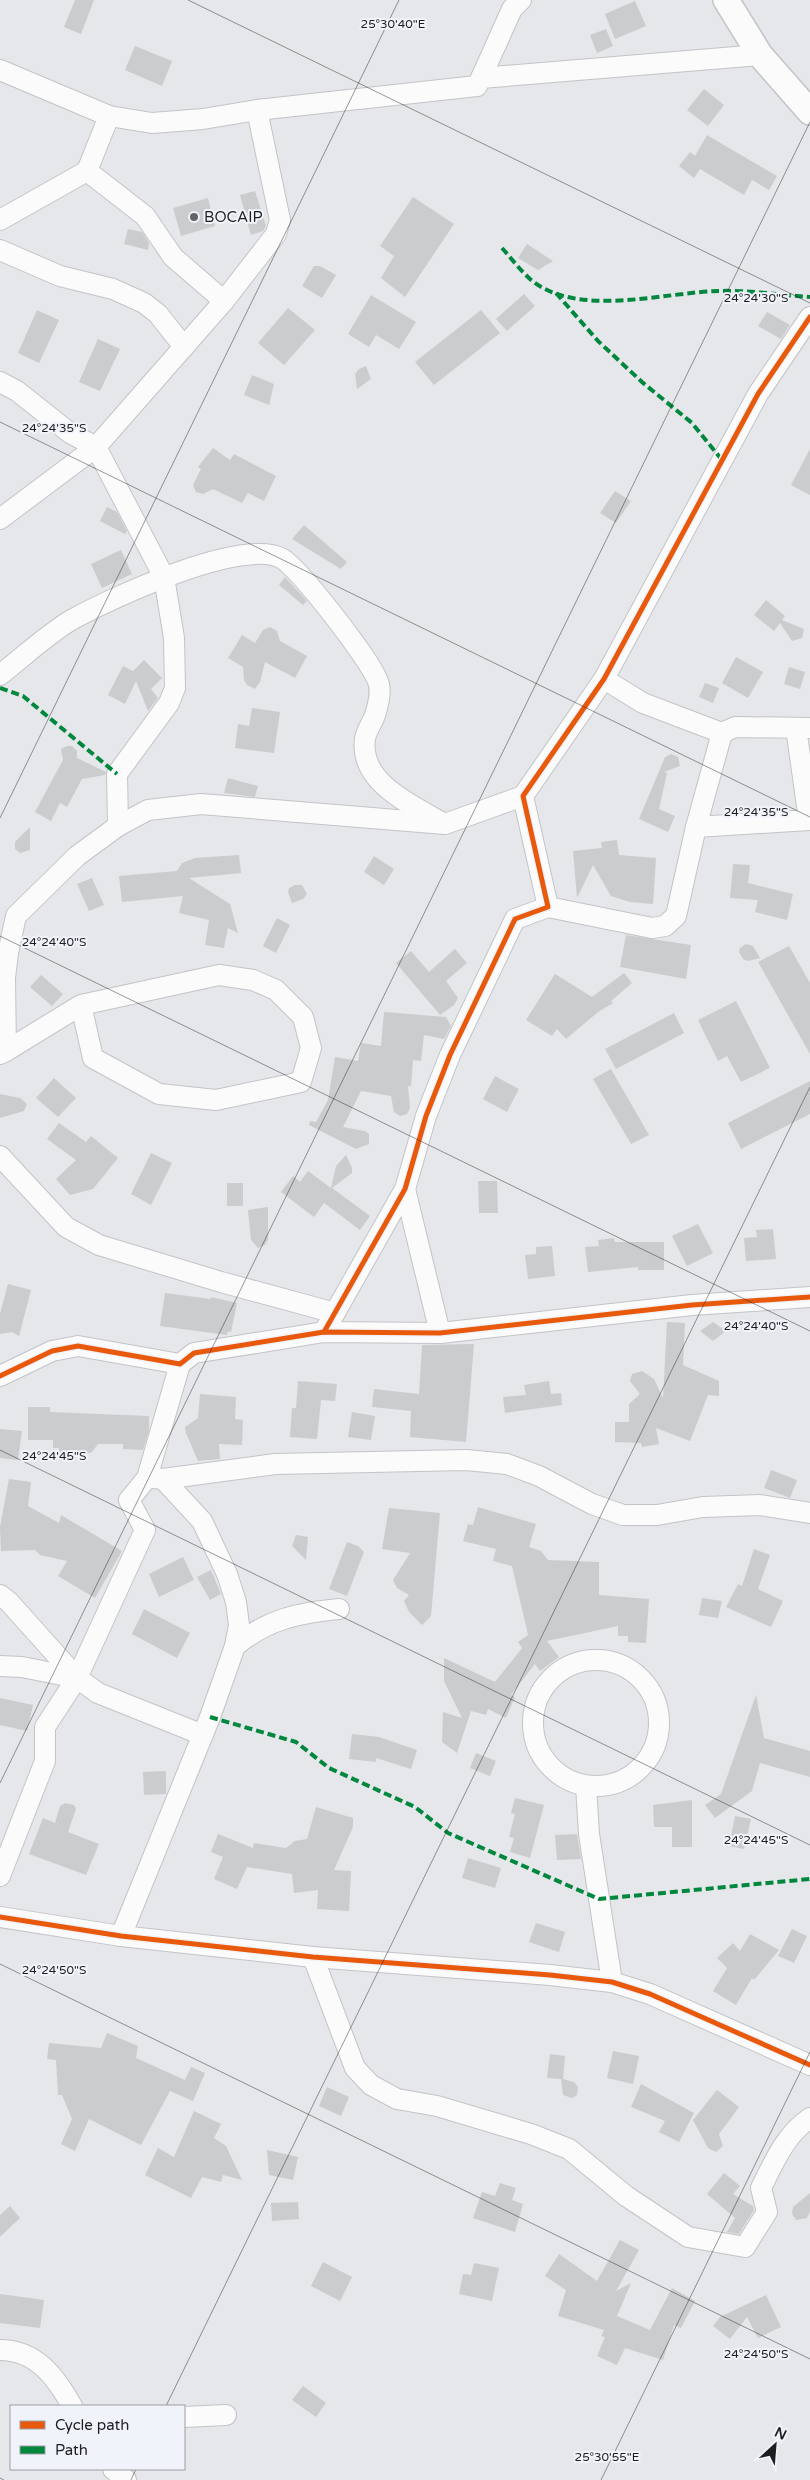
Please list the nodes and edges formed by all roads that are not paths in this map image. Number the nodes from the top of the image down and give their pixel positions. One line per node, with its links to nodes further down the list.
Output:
1 (521, 0): 5 (street)
2 (726, 0): 3 (main road)
3 (760, 54): 5 (street); 7 (main road)
4 (0, 70): 8 (street)
5 (481, 78): 6 (street)
6 (257, 110): 8 (street); 12 (street)
7 (810, 112)
8 (109, 116): 9 (street)
9 (87, 171): 10 (street); 12 (street)
10 (0, 220)
11 (0, 250): 14 (street)
12 (224, 301): 14 (street)
13 (810, 317): 20 (street)
14 (184, 347): 16 (street)
15 (0, 382): 16 (street)
16 (96, 447): 17 (street); 18 (street)
17 (0, 519)
18 (164, 577): 19 (street); 25 (street); 26 (street)
19 (0, 675)
20 (604, 679): 22 (street); 23 (street)
21 (803, 728): 22 (street); 24 (street)
22 (722, 733): 27 (street)
23 (523, 796): 25 (street); 28 (street)
24 (810, 820): 27 (street)
25 (445, 824): 26 (street)
26 (118, 826): 30 (street)
27 (696, 826): 28 (street)
28 (548, 907): 32 (street)
29 (81, 1005): 29 (street); 30 (street)
30 (3, 1052)
31 (0, 1156): 34 (street)
32 (405, 1189): 34 (street); 36 (street)
33 (810, 1297): 36 (street)
34 (335, 1312): 35 (street)
35 (324, 1332): 36 (street); 37 (street)
36 (440, 1332)
37 (180, 1364): 38 (street); 39 (street)
38 (0, 1376)
39 (155, 1478): 40 (street); 43 (street); 45 (street)
40 (810, 1513)
41 (0, 1595): 45 (street)
42 (339, 1609): 43 (street)
43 (235, 1646): 46 (street)
44 (0, 1666): 45 (street)
45 (77, 1678): 46 (street); 48 (street)
46 (203, 1735): 50 (street)
47 (586, 1786): 47 (street); 52 (street)
48 (0, 1876)
49 (0, 1917): 50 (street)
50 (121, 1936): 51 (street)
51 (313, 1957): 52 (street); 54 (street)
52 (612, 1982): 53 (street)
53 (810, 2065)
54 (810, 2118)
55 (0, 2350): 56 (street)
56 (71, 2405)
57 (226, 2415): 58 (street)
58 (185, 2417)
59 (115, 2470): 60 (street)
60 (126, 2480)

